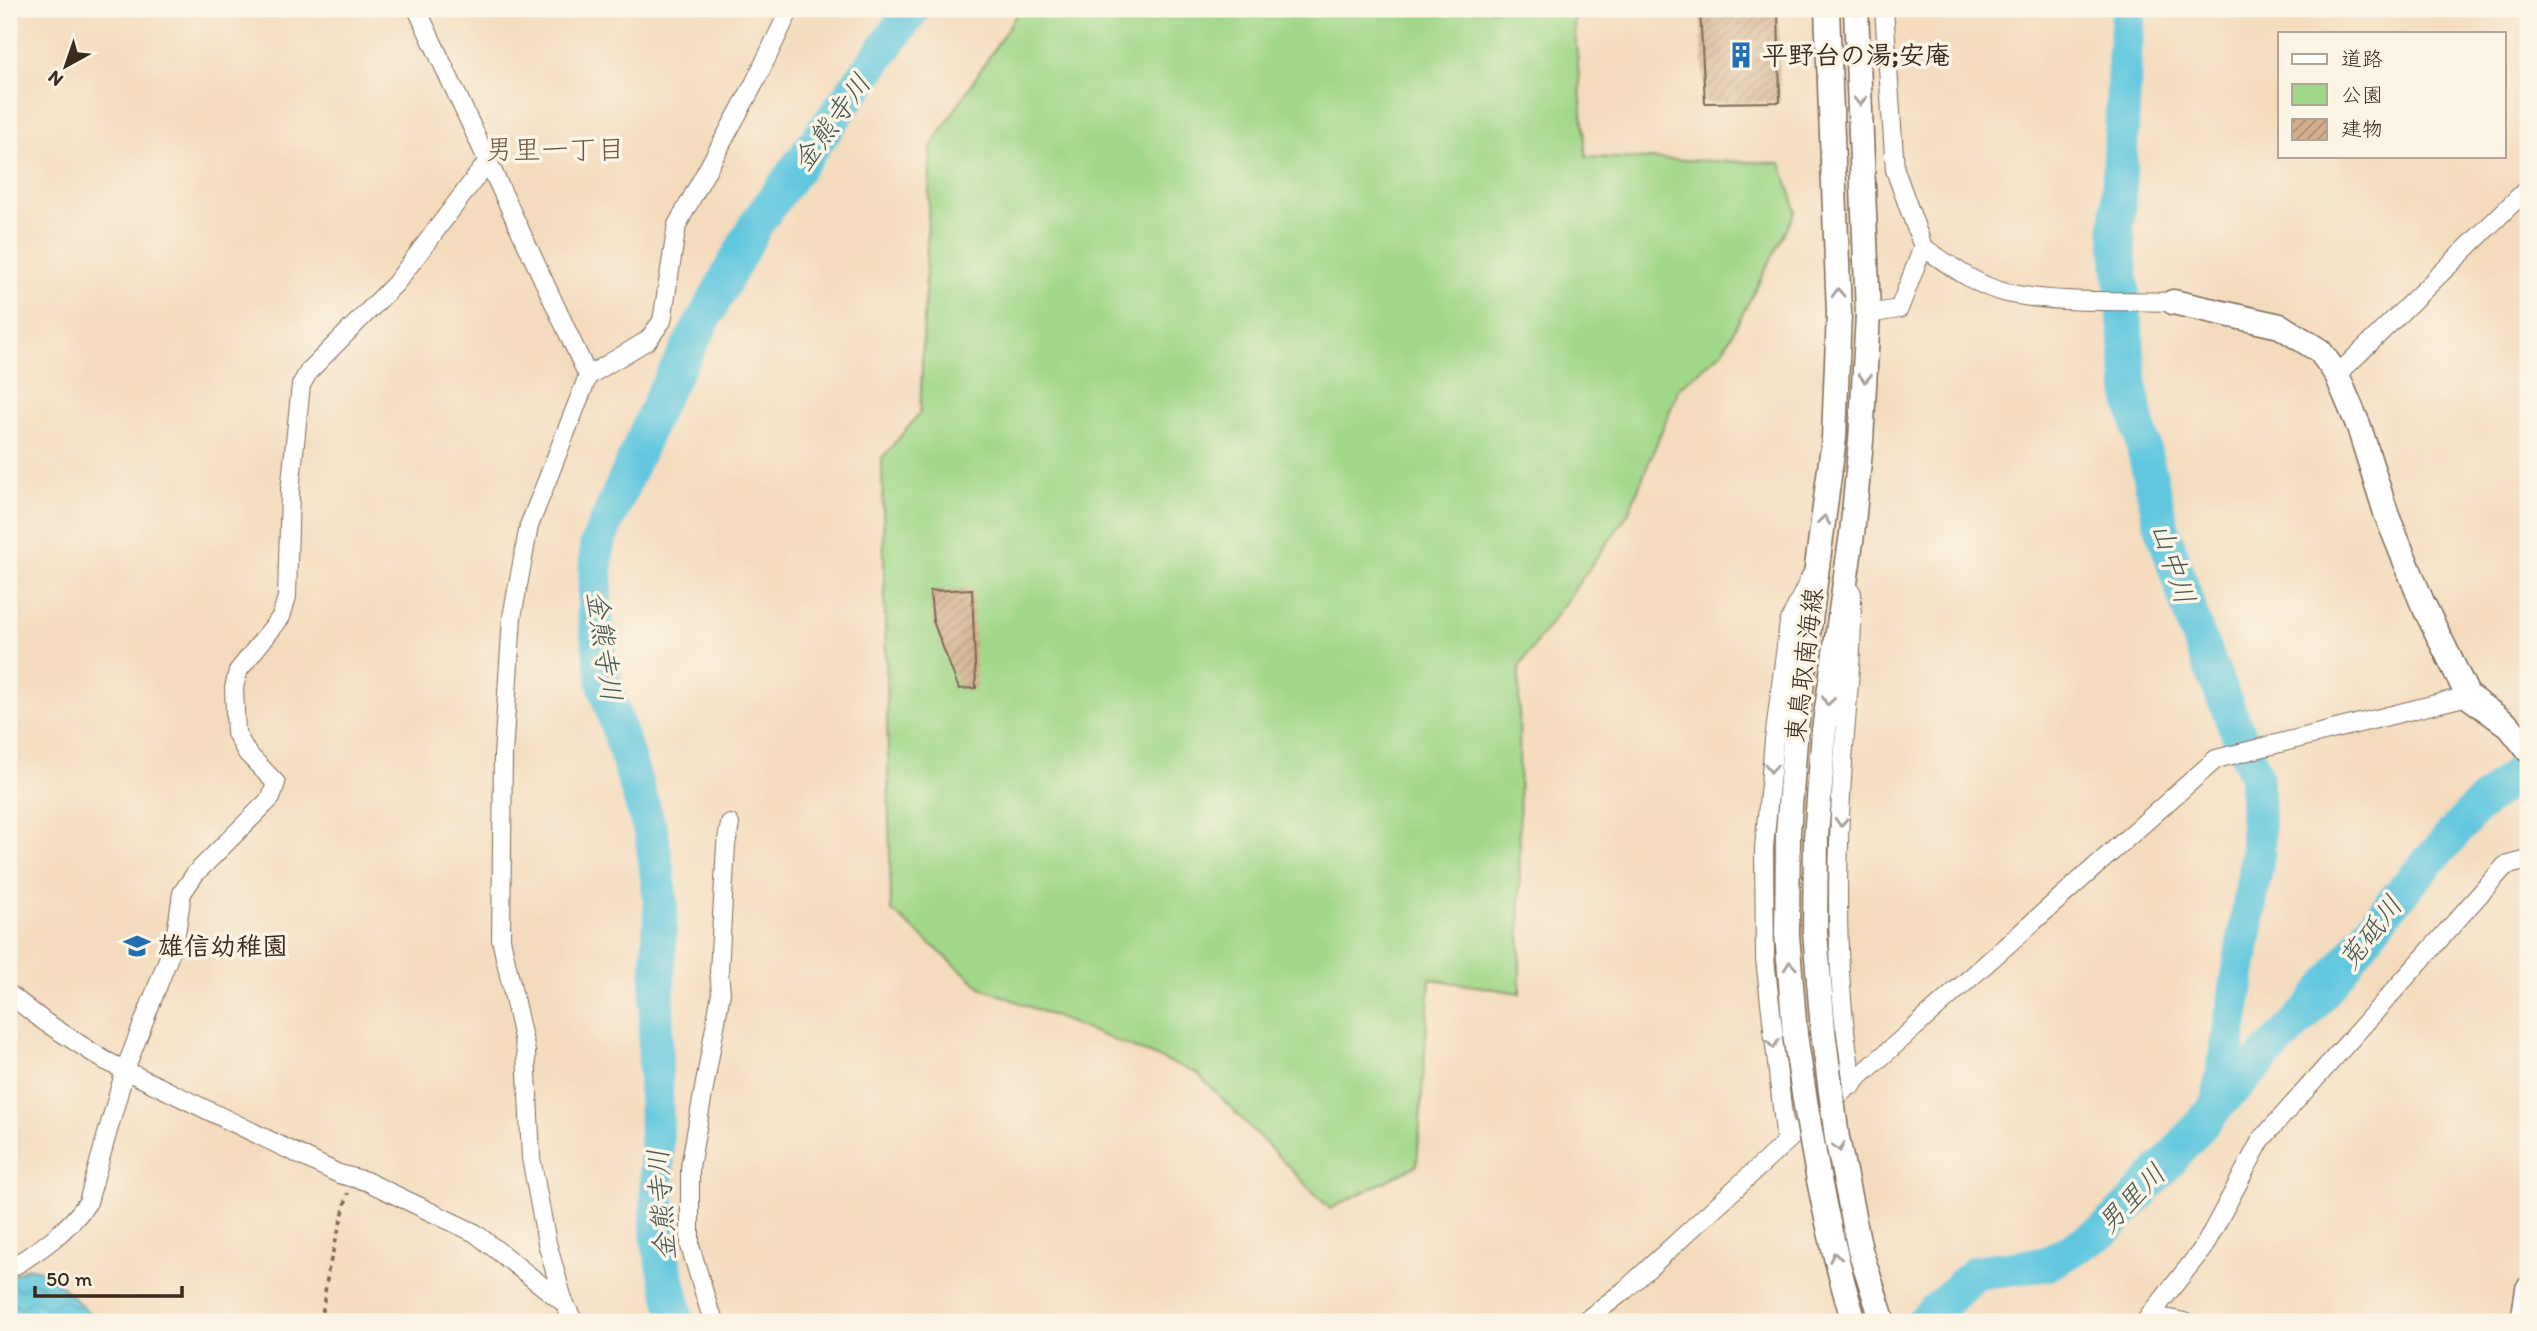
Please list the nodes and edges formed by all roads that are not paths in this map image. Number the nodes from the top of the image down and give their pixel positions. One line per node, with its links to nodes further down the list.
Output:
1 (417, 9): 6 (street)
2 (790, 9): 12 (street)
3 (1826, 9): 14 (main road, 東鳥取南海線, one-way to 3)
4 (1856, 9): 10 (main road, 東鳥取南海線, one-way to 10)
5 (1884, 9): 8 (street)
6 (488, 161): 12 (street); 20 (street)
7 (2528, 188): 11 (street)
8 (1923, 247): 9 (street); 10 (street)
9 (2173, 302): 11 (main road)
10 (1868, 314): 13 (main road, 東鳥取南海線, one-way to 13)
11 (2337, 375): 15 (main road)
12 (588, 376): 25 (street)
13 (1852, 534): 21 (street, one-way to 21); 31 (main road, 東鳥取南海線, one-way to 31, bridge)
14 (1819, 561): 22 (street, one-way to 22); 30 (main road, 東鳥取南海線, one-way to 14, bridge)
15 (2468, 696): 16 (main road); 21 (street)
16 (2528, 750)
17 (730, 824): 28 (street)
18 (2528, 860): 26 (street)
19 (9, 994): 20 (street)
20 (125, 1070): 23 (street); 25 (street)
21 (1853, 1085): 22 (street)
22 (1786, 1142): 29 (street)
23 (9, 1269)
24 (2528, 1289): 33 (main road)
25 (564, 1303): 27 (street)
26 (2147, 1319): 32 (street)
27 (573, 1322)
28 (716, 1322)
29 (1587, 1322)
30 (1854, 1322)
31 (1883, 1322)
32 (2184, 1322)
33 (2523, 1322)

